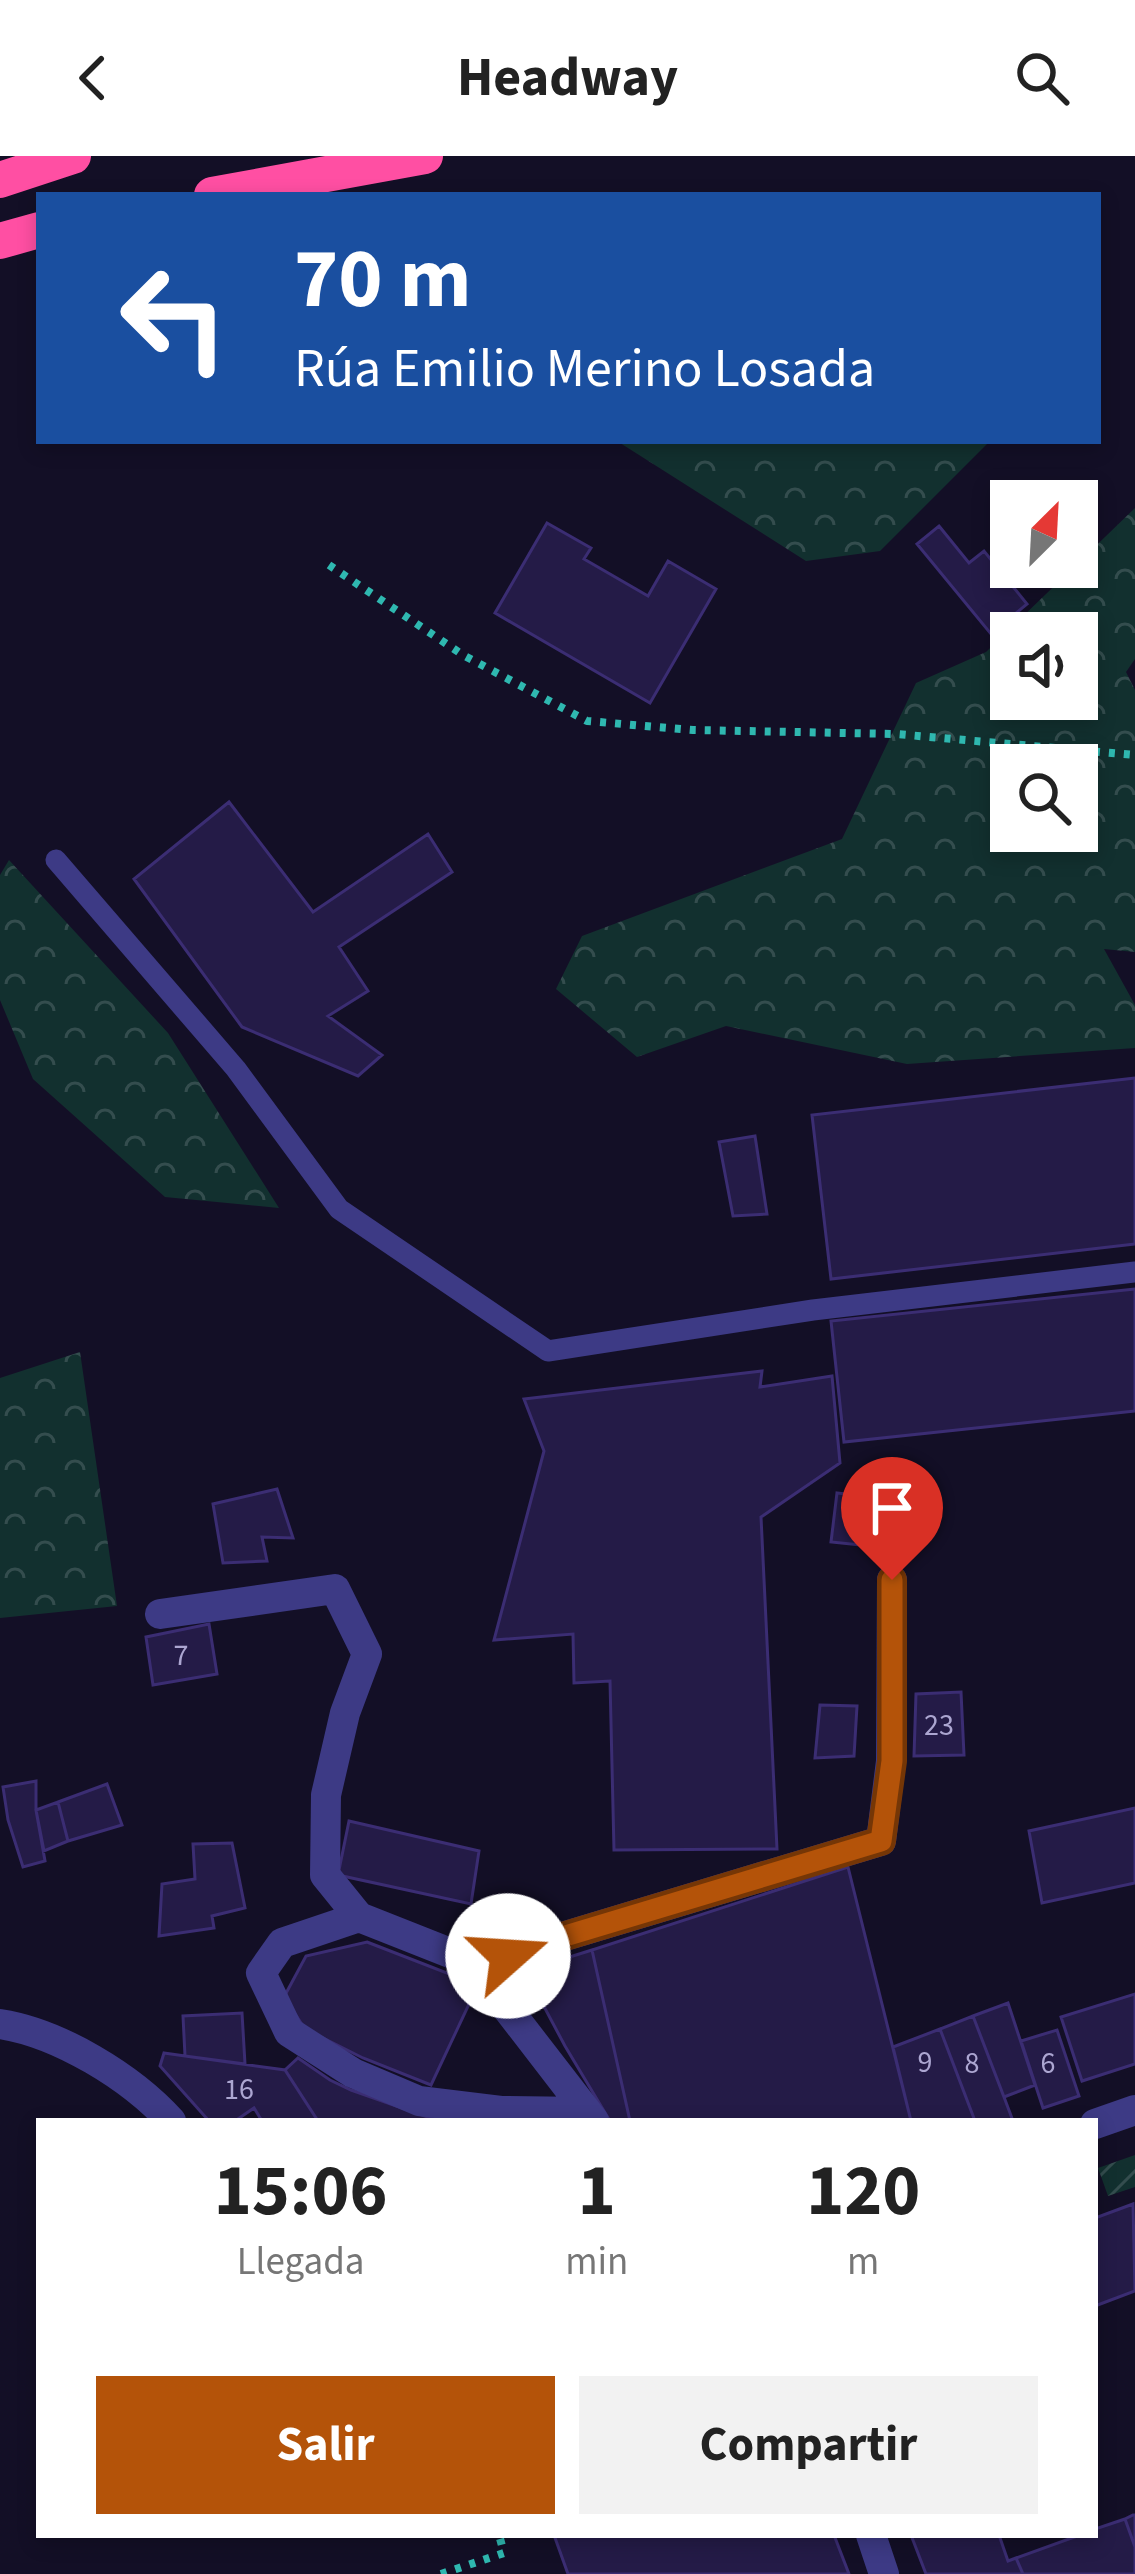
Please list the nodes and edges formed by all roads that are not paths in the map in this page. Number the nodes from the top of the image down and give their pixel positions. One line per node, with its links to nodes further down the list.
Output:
1 (73, 156): 3 (highway)
2 (424, 156): 4 (highway)
3 (0, 180)
4 (228, 192)
5 (36, 231): 6 (highway)
6 (0, 241)
7 (56, 860): 8 (lane)
8 (1135, 1272)
9 (892, 1580): 12 (street)
10 (160, 1614): 11 (street)
11 (359, 1917): 12 (street); 15 (street)
12 (482, 1966): 15 (street)
13 (0, 2024): 16 (street)
14 (1135, 2110): 17 (street)
15 (590, 2116)
16 (168, 2118)
17 (1098, 2123)
18 (872, 2538): 19 (street)
19 (884, 2574)

